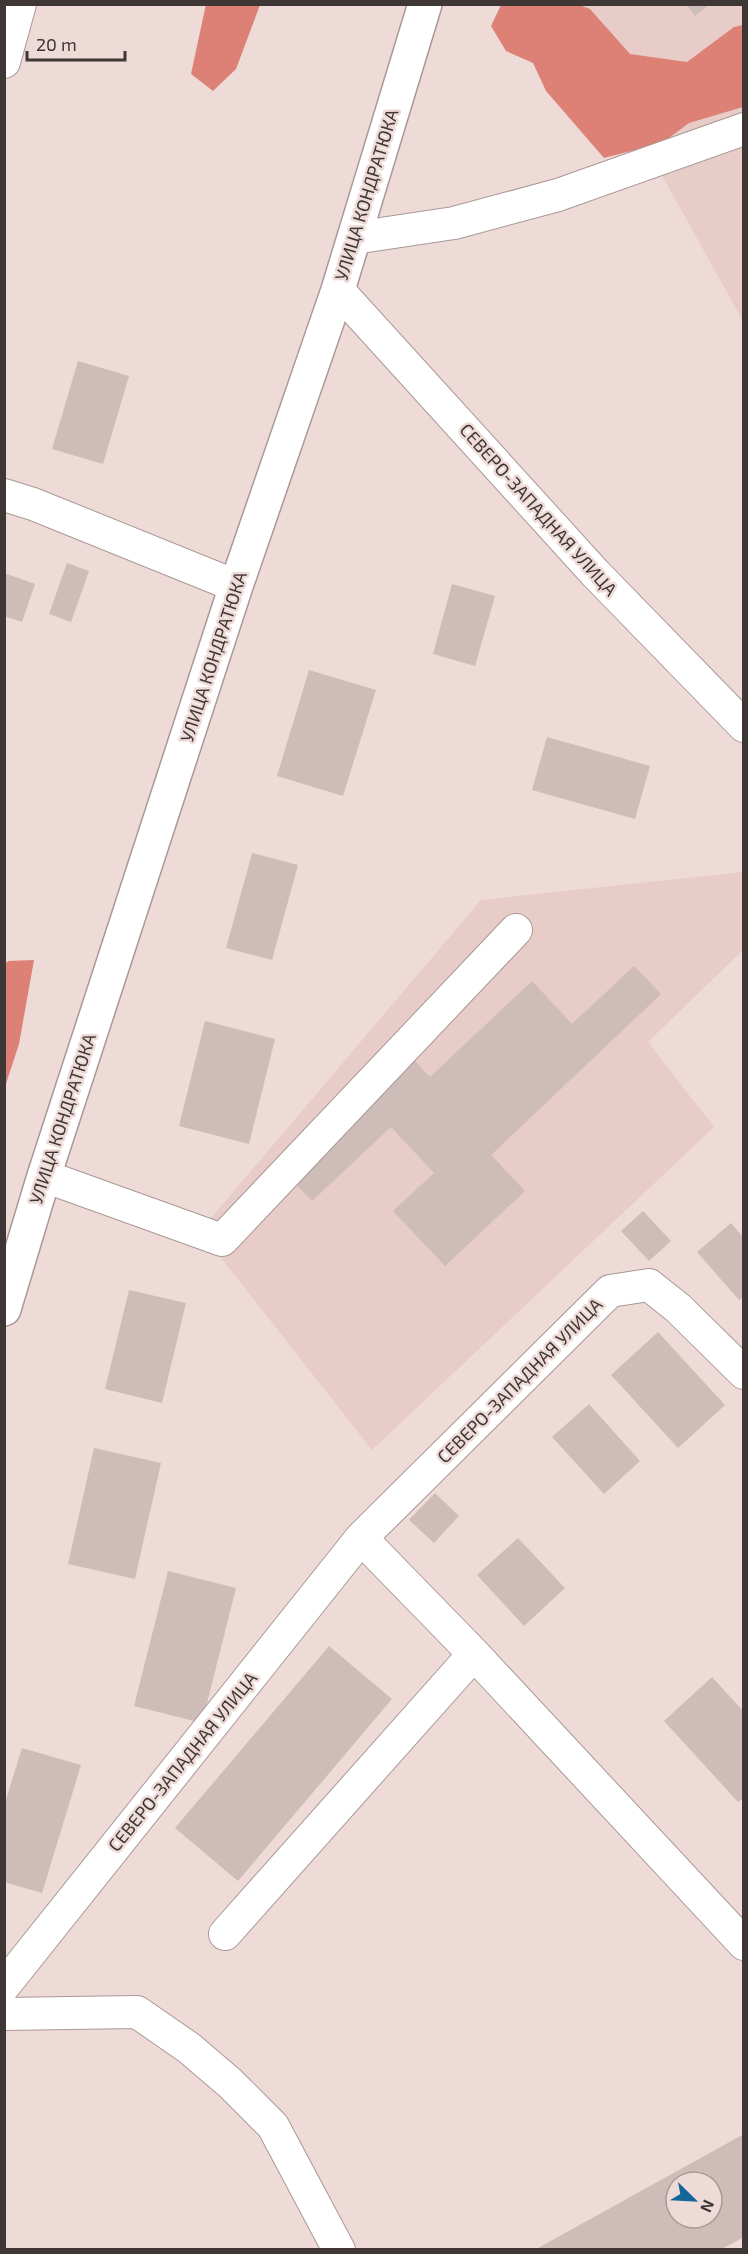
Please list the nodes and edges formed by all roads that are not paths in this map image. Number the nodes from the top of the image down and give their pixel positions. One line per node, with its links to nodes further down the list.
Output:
1 (20, 4): 3 (street)
2 (425, 4): 5 (main road, УЛИЦА КОНДРАТЮКА)
3 (4, 62)
4 (744, 129): 5 (street)
5 (354, 238): 6 (main road, УЛИЦА КОНДРАТЮКА)
6 (338, 290): 8 (main road, УЛИЦА КОНДРАТЮКА); 9 (street, СЕВЕРО-ЗАПАДНАЯ УЛИЦА)
7 (4, 495): 8 (street)
8 (236, 586): 11 (main road, УЛИЦА КОНДРАТЮКА)
9 (744, 726)
10 (516, 930): 11 (street)
11 (44, 1176): 12 (main road, УЛИЦА КОНДРАТЮКА)
12 (4, 1309)
13 (744, 1373): 14 (street, СЕВЕРО-ЗАПАДНАЯ УЛИЦА)
14 (361, 1538): 15 (street); 18 (street, СЕВЕРО-ЗАПАДНАЯ УЛИЦА)
15 (474, 1654): 16 (street); 17 (street)
16 (225, 1934)
17 (744, 1944)
18 (4, 1986)
19 (4, 2014): 20 (street)
20 (339, 2250)

